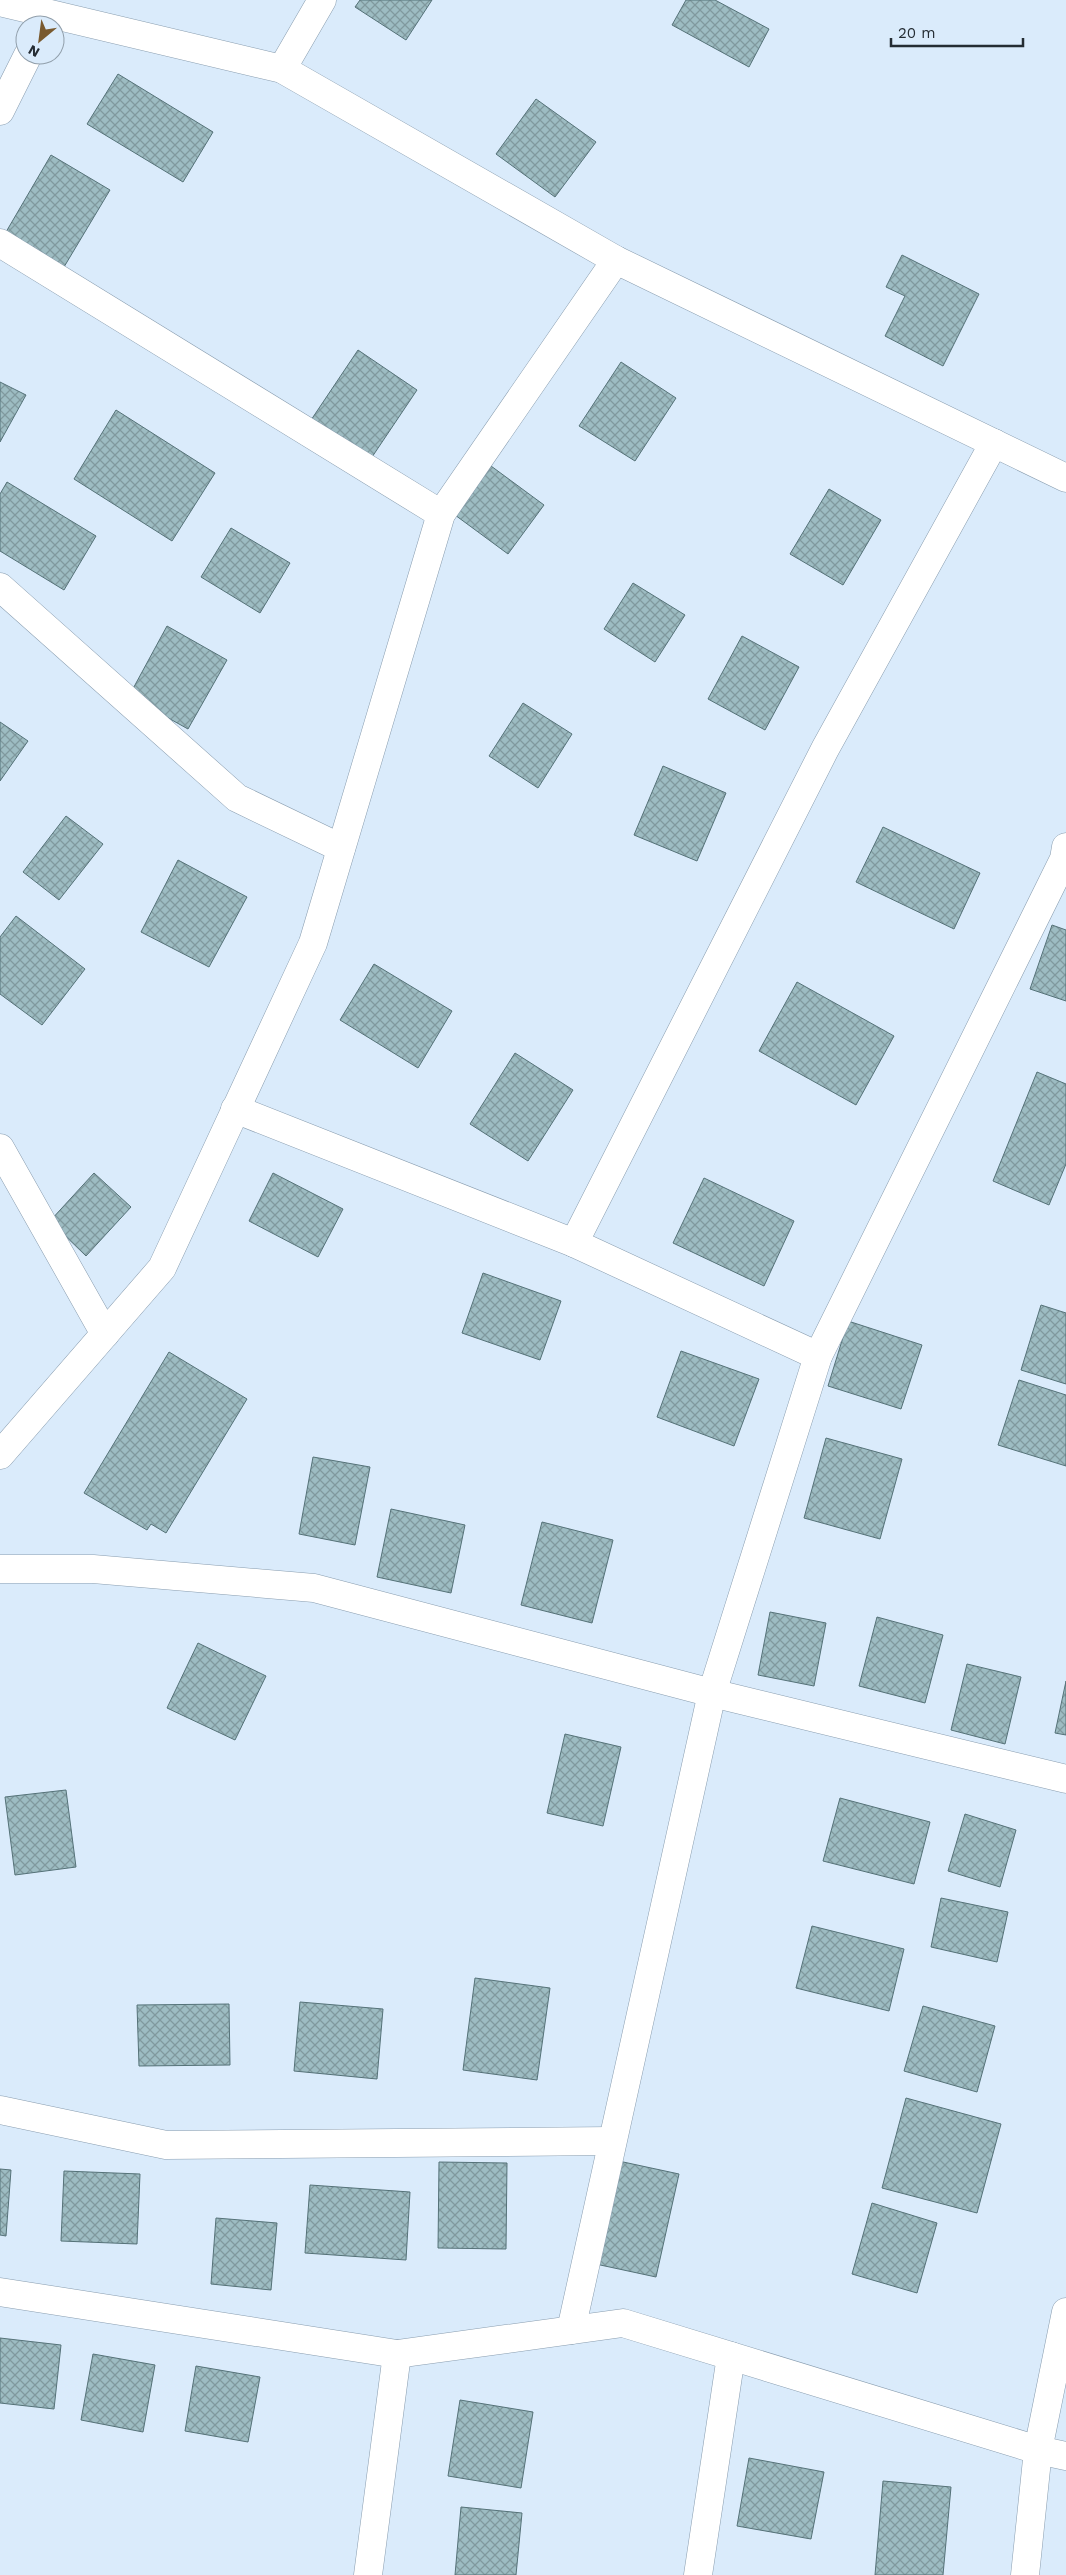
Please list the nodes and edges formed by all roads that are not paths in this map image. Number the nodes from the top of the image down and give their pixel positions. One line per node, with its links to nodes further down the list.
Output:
1 (322, 0): 6 (street)
2 (0, 2): 3 (street)
3 (35, 15)
4 (65, 23): 6 (street)
5 (23, 65): 7 (street)
6 (282, 69): 9 (street)
7 (0, 111)
8 (0, 243): 12 (street)
9 (616, 260): 10 (street); 12 (street)
10 (994, 443): 11 (street); 18 (street)
11 (1066, 478)
12 (442, 514): 14 (street)
13 (0, 586): 14 (street)
14 (342, 848): 16 (street)
15 (1065, 855): 20 (street)
16 (235, 1109): 18 (street); 19 (street)
17 (0, 1148): 19 (street)
18 (574, 1243): 20 (street)
19 (105, 1334): 21 (street)
20 (818, 1356): 23 (street)
21 (0, 1455)
22 (0, 1569): 23 (street)
23 (712, 1694): 24 (street); 26 (street)
24 (1066, 1779)
25 (0, 2110): 26 (street)
26 (612, 2141): 29 (street)
27 (0, 2292): 30 (street)
28 (1066, 2312): 32 (street)
29 (571, 2330): 30 (street); 31 (street)
30 (397, 2354): 34 (street)
31 (731, 2356): 32 (street); 35 (street)
32 (1038, 2450): 33 (street); 36 (street)
33 (1066, 2456)
34 (368, 2575)
35 (698, 2575)
36 (1025, 2575)

